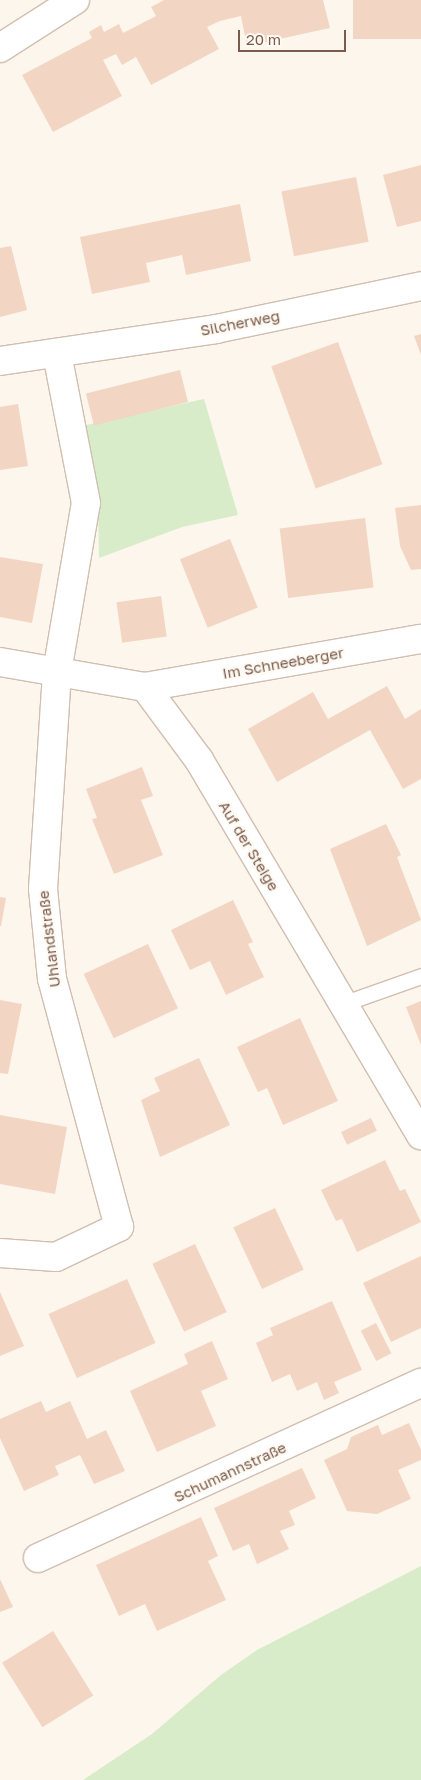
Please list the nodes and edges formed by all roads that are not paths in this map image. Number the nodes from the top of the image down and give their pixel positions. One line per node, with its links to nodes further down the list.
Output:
1 (75, 0): 2 (street)
2 (0, 48)
3 (421, 286): 4 (street, Silcherweg)
4 (57, 354): 5 (street, Silcherweg); 8 (street)
5 (0, 361)
6 (421, 639): 9 (street, Im Schneeberger)
7 (0, 662): 8 (street)
8 (57, 672): 9 (street); 13 (street, Uhlandstraße)
9 (145, 687): 11 (street, Auf der Steige)
10 (421, 976): 11 (lane)
11 (342, 1004): 12 (street, Auf der Steige)
12 (417, 1124)
13 (0, 1253)
14 (421, 1383): 15 (street, Schumannstraße)
15 (38, 1558)

